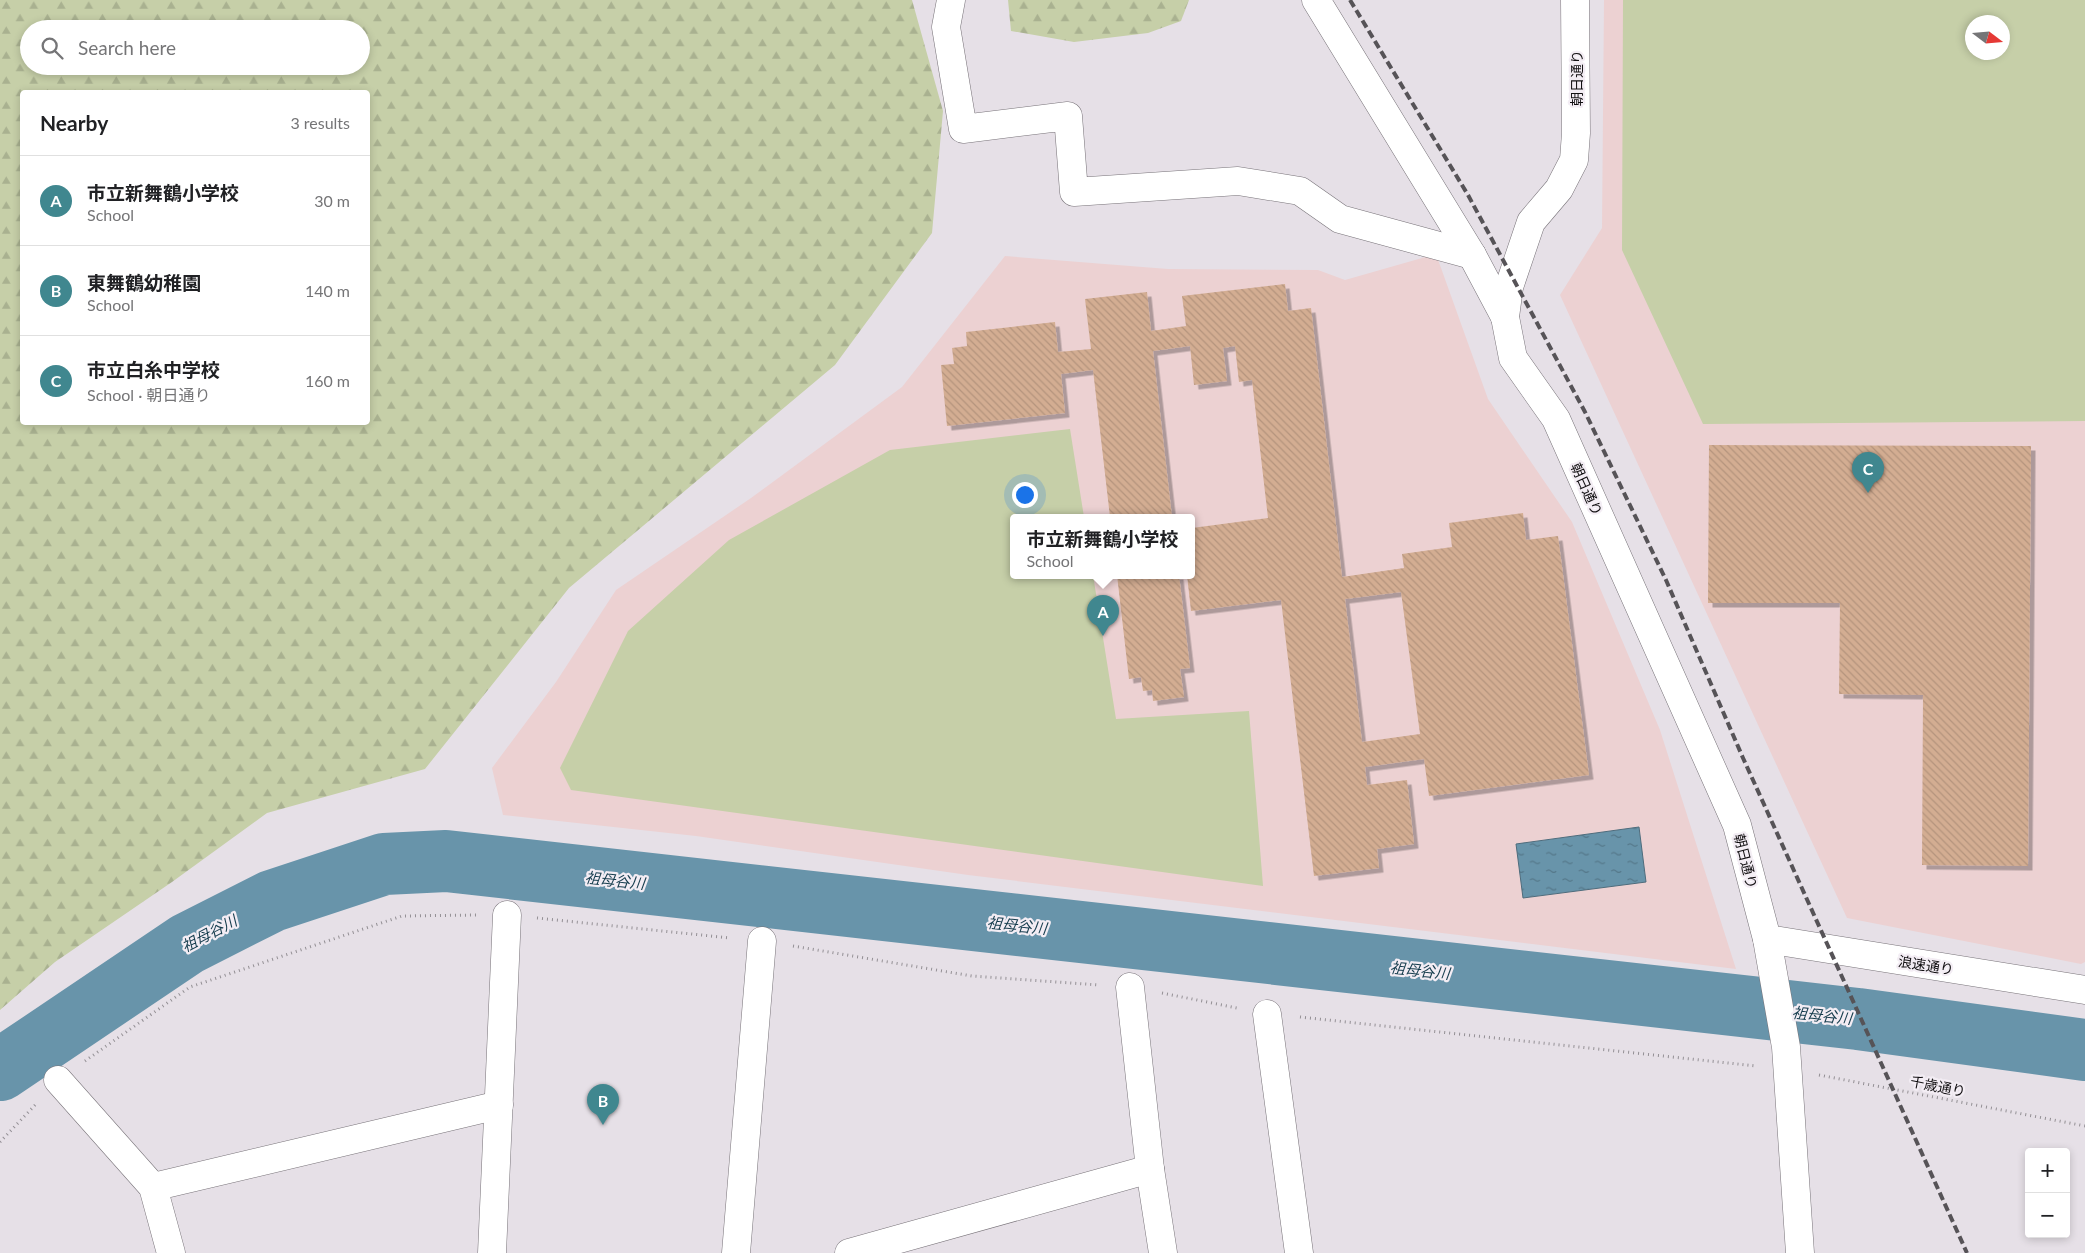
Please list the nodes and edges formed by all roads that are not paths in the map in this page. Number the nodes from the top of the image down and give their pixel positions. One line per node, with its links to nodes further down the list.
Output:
1 (951, 0): 4 (street)
2 (1316, 0): 4 (street)
3 (1576, 0): 5 (street, 朝日通り)
4 (1472, 255): 5 (street)
5 (1506, 317): 7 (street, 朝日通り)
6 (507, 915): 13 (street)
7 (1766, 939): 10 (street, 浪速通り); 22 (street, 朝日通り)
8 (762, 941): 18 (street)
9 (1130, 987): 14 (street)
10 (2085, 990)
11 (1267, 1014): 21 (street)
12 (58, 1080): 15 (street)
13 (499, 1106): 15 (street); 17 (street)
14 (1150, 1169): 19 (street); 20 (street)
15 (153, 1187): 16 (street)
16 (171, 1253)
17 (492, 1253)
18 (736, 1253)
19 (850, 1253)
20 (1163, 1253)
21 (1299, 1253)
22 (1800, 1253)

